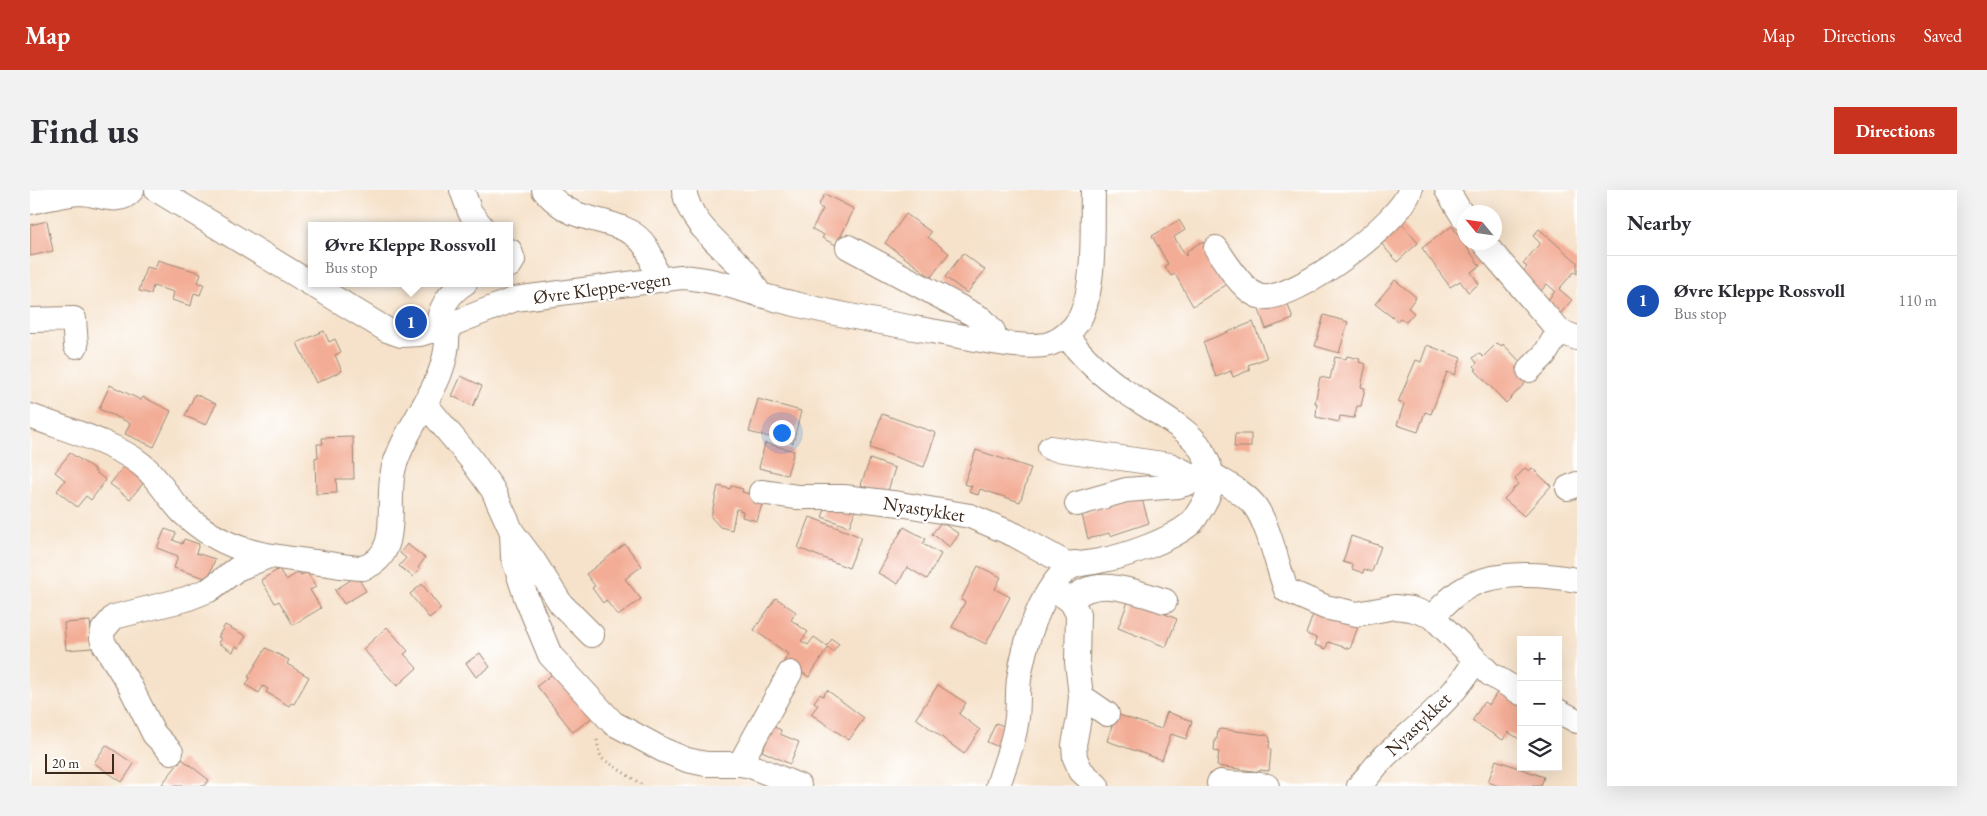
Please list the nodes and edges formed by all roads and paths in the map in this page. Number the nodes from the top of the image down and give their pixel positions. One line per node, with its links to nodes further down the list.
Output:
1 (132, 190): 9 (street)
2 (157, 190): 16 (street, Øvre Kleppe-vegen)
3 (462, 190): 11 (street)
4 (544, 190): 15 (street)
5 (684, 190): 19 (street)
6 (1093, 190): 22 (street)
7 (1410, 190): 13 (street)
8 (1447, 190): 10 (street)
9 (30, 202)
10 (1457, 206)
11 (478, 222)
12 (848, 247): 24 (street)
13 (1216, 248)
14 (1490, 250): 23 (street)
15 (656, 280): 19 (street, Øvre Kleppe-vegen); 21 (street, Øvre Kleppe-vegen)
16 (308, 282)
17 (316, 287): 21 (street, Øvre Kleppe-vegen)
18 (459, 287): 21 (street)
19 (760, 295): 24 (street, Øvre Kleppe-vegen)
20 (30, 320): 25 (street)
21 (442, 328): 27 (street)
22 (1066, 335): 24 (street, Øvre Kleppe-vegen); 30 (street)
23 (1568, 335): 26 (street)
24 (995, 342)
25 (76, 346)
26 (1529, 370)
27 (425, 404): 33 (street); 34 (street)
28 (30, 416): 34 (street)
29 (1050, 448): 30 (street)
30 (1207, 477): 32 (street); 35 (street, Nyastykket); 39 (street)
31 (761, 492): 35 (street, Nyastykket)
32 (1077, 504)
33 (512, 532): 40 (street); 50 (street)
34 (269, 556): 49 (street)
35 (1076, 563): 37 (street)
36 (1577, 580): 39 (street)
37 (1062, 594): 38 (street); 44 (street); 54 (street)
38 (1164, 601)
39 (1432, 616): 41 (street)
40 (592, 635)
41 (1474, 660): 43 (street); 57 (street, Nyastykket)
42 (790, 673): 50 (street)
43 (1517, 691)
44 (1081, 696): 45 (street); 55 (street)
45 (1107, 714)
46 (1562, 714): 47 (street)
47 (1577, 721)
48 (597, 735): 52 (path)
49 (171, 752)
50 (740, 764): 53 (street)
51 (1221, 782): 56 (street)
52 (644, 786)
53 (799, 786)
54 (998, 786)
55 (1097, 786)
56 (1267, 786)
57 (1359, 786)

